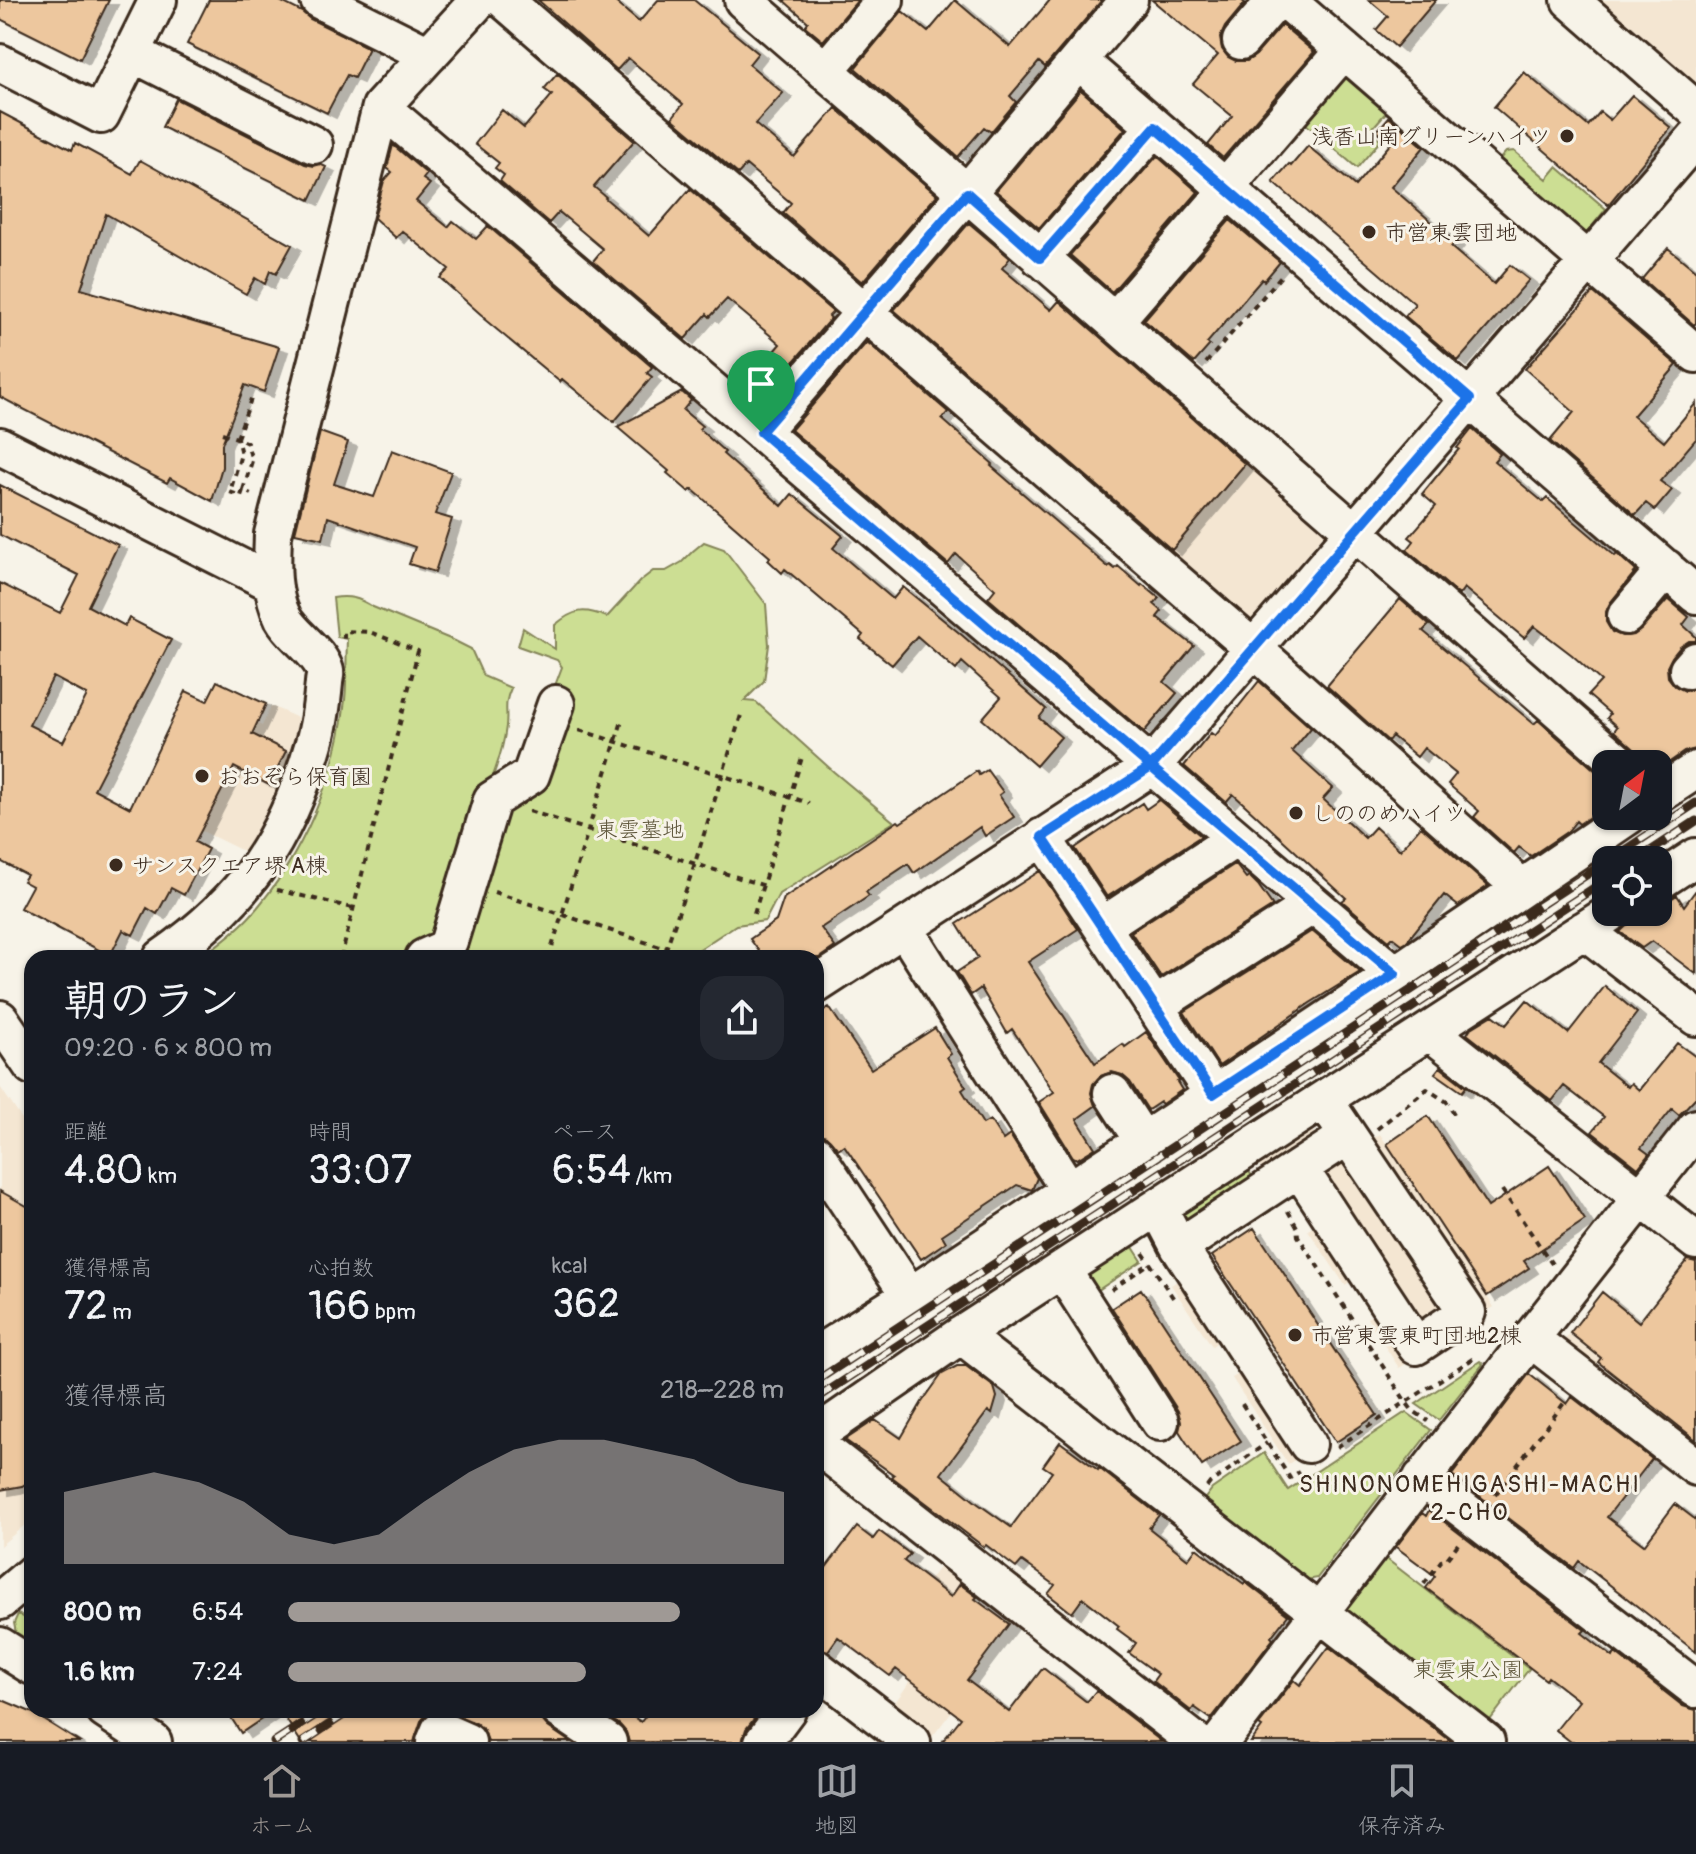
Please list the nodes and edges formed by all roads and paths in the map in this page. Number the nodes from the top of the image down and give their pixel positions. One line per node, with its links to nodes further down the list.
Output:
1 (158, 0): 13 (street)
2 (319, 0): 14 (street)
3 (479, 0): 14 (street)
4 (504, 0): 28 (street)
5 (885, 0): 17 (street)
6 (1129, 0): 15 (street)
7 (1276, 0): 11 (street)
8 (1286, 0): 12 (street)
9 (1570, 0): 19 (street)
10 (760, 5): 17 (street)
11 (1241, 41)
12 (1344, 50): 23 (street); 27 (street)
13 (132, 53): 16 (street); 22 (street)
14 (429, 55): 18 (street)
15 (1079, 61): 20 (street); 24 (street)
16 (0, 63)
17 (825, 71): 24 (street)
18 (381, 107): 34 (street); 42 (street)
19 (1696, 110)
20 (1155, 127): 23 (street); 26 (street)
21 (1696, 137): 27 (street)
22 (314, 145)
23 (1227, 189): 25 (street); 29 (street)
24 (967, 193): 26 (street); 28 (street)
25 (1301, 253): 31 (path); 33 (street)
26 (1040, 258): 29 (street)
27 (1589, 261): 30 (street); 33 (street)
28 (864, 312): 34 (street); 46 (street)
29 (1114, 322): 31 (street)
30 (1696, 354)
31 (1186, 385): 40 (street)
32 (252, 396): 36 (path)
33 (1470, 399): 40 (street); 41 (street)
34 (761, 432): 53 (street)
35 (222, 433): 36 (path)
36 (237, 438): 38 (path); 39 (path)
37 (0, 446): 42 (street)
38 (243, 490)
39 (230, 492)
40 (1354, 532): 46 (street); 51 (street)
41 (1666, 568): 43 (street); 44 (street)
42 (272, 583): 80 (street)
43 (1696, 595)
44 (1626, 616)
45 (344, 631): 72 (path)
46 (1254, 649): 53 (street); 70 (street)
47 (553, 712): 50 (path); 58 (street)
48 (742, 712): 55 (path)
49 (622, 721): 50 (path)
50 (616, 741): 55 (path); 60 (path)
51 (1604, 750)
52 (803, 754): 57 (path)
53 (1151, 767): 62 (street); 63 (street)
54 (1696, 770): 56 (street)
55 (722, 776): 57 (path); 65 (path)
56 (1672, 786)
57 (790, 798): 59 (path); 68 (path)
58 (492, 800): 60 (path); 67 (street)
59 (809, 803)
60 (588, 829): 65 (path); 74 (path)
61 (1607, 830): 70 (street)
62 (1042, 837): 76 (street); 78 (street)
63 (1235, 839): 71 (street); 76 (street)
64 (1696, 857): 66 (street)
65 (695, 863): 68 (path); 74 (path)
66 (1672, 873)
67 (466, 883): 74 (path); 82 (street)
68 (764, 885): 73 (path)
69 (267, 887): 72 (path)
70 (1522, 888): 83 (street)
71 (1313, 905): 83 (street); 85 (street)
72 (353, 908): 81 (path)
73 (754, 914)
74 (562, 915): 79 (path)
75 (1592, 925): 88 (street)
76 (1102, 926): 85 (street)
77 (1603, 926): 86 (street)
78 (904, 928): 84 (street); 99 (street)
79 (552, 947)
80 (174, 950)
81 (343, 950)
82 (442, 950)
83 (1395, 974): 91 (street)
84 (824, 980)
85 (1155, 1006): 91 (street)
86 (1696, 1017)
87 (0, 1019): 89 (street)
88 (1429, 1031): 92 (street); 101 (street)
89 (24, 1050)
90 (1112, 1093): 96 (street)
91 (1213, 1094): 96 (street)
92 (1324, 1100): 95 (street); 102 (street)
93 (1454, 1114): 95 (path)
94 (1695, 1132): 101 (street)
95 (1363, 1133): 98 (street); 98 (street)
96 (1143, 1141): 99 (street)
97 (824, 1166): 109 (street)
98 (1299, 1168): 106 (street)
99 (1069, 1190): 109 (street)
100 (1502, 1190): 108 (path)
101 (1641, 1198): 105 (street); 108 (street)
102 (1158, 1207): 103 (street); 106 (street)
103 (1126, 1228): 106 (path); 107 (street)
104 (1298, 1236): 118 (path)
105 (1696, 1241)
106 (1164, 1255): 110 (path); 111 (path); 124 (street)
107 (1062, 1270): 111 (street); 112 (street)
108 (1574, 1283): 113 (street)
109 (910, 1296): 114 (street)
110 (1176, 1302)
111 (1085, 1307): 119 (street)
112 (961, 1335): 120 (street); 127 (street)
113 (1531, 1339): 116 (street); 121 (street)
114 (824, 1350)
115 (1478, 1354): 118 (path)
116 (1583, 1379): 125 (street); 128 (path)
117 (1238, 1397): 122 (path)
118 (1406, 1402): 121 (path); 124 (path)
119 (1160, 1422)
120 (824, 1429)
121 (1453, 1439): 126 (street)
122 (1267, 1443): 124 (path); 127 (path)
123 (824, 1450): 146 (street)
124 (1313, 1456)
125 (1696, 1467)
126 (1422, 1478): 128 (street); 132 (street)
127 (1190, 1513): 132 (street)
128 (1476, 1520): 130 (path); 136 (street)
129 (24, 1581): 131 (street)
130 (1424, 1584)
131 (0, 1601)
132 (1320, 1613): 147 (street); 148 (street)
133 (0, 1646): 134 (street)
134 (24, 1661)
135 (824, 1675): 145 (street)
136 (1696, 1689)
137 (122, 1718): 140 (street)
138 (572, 1718): 143 (street)
139 (781, 1718): 144 (street)
140 (153, 1742)
141 (435, 1742): 142 (street)
142 (467, 1742)
143 (608, 1742)
144 (763, 1742)
145 (912, 1742)
146 (1196, 1742)
147 (1220, 1742)
148 (1486, 1742)

